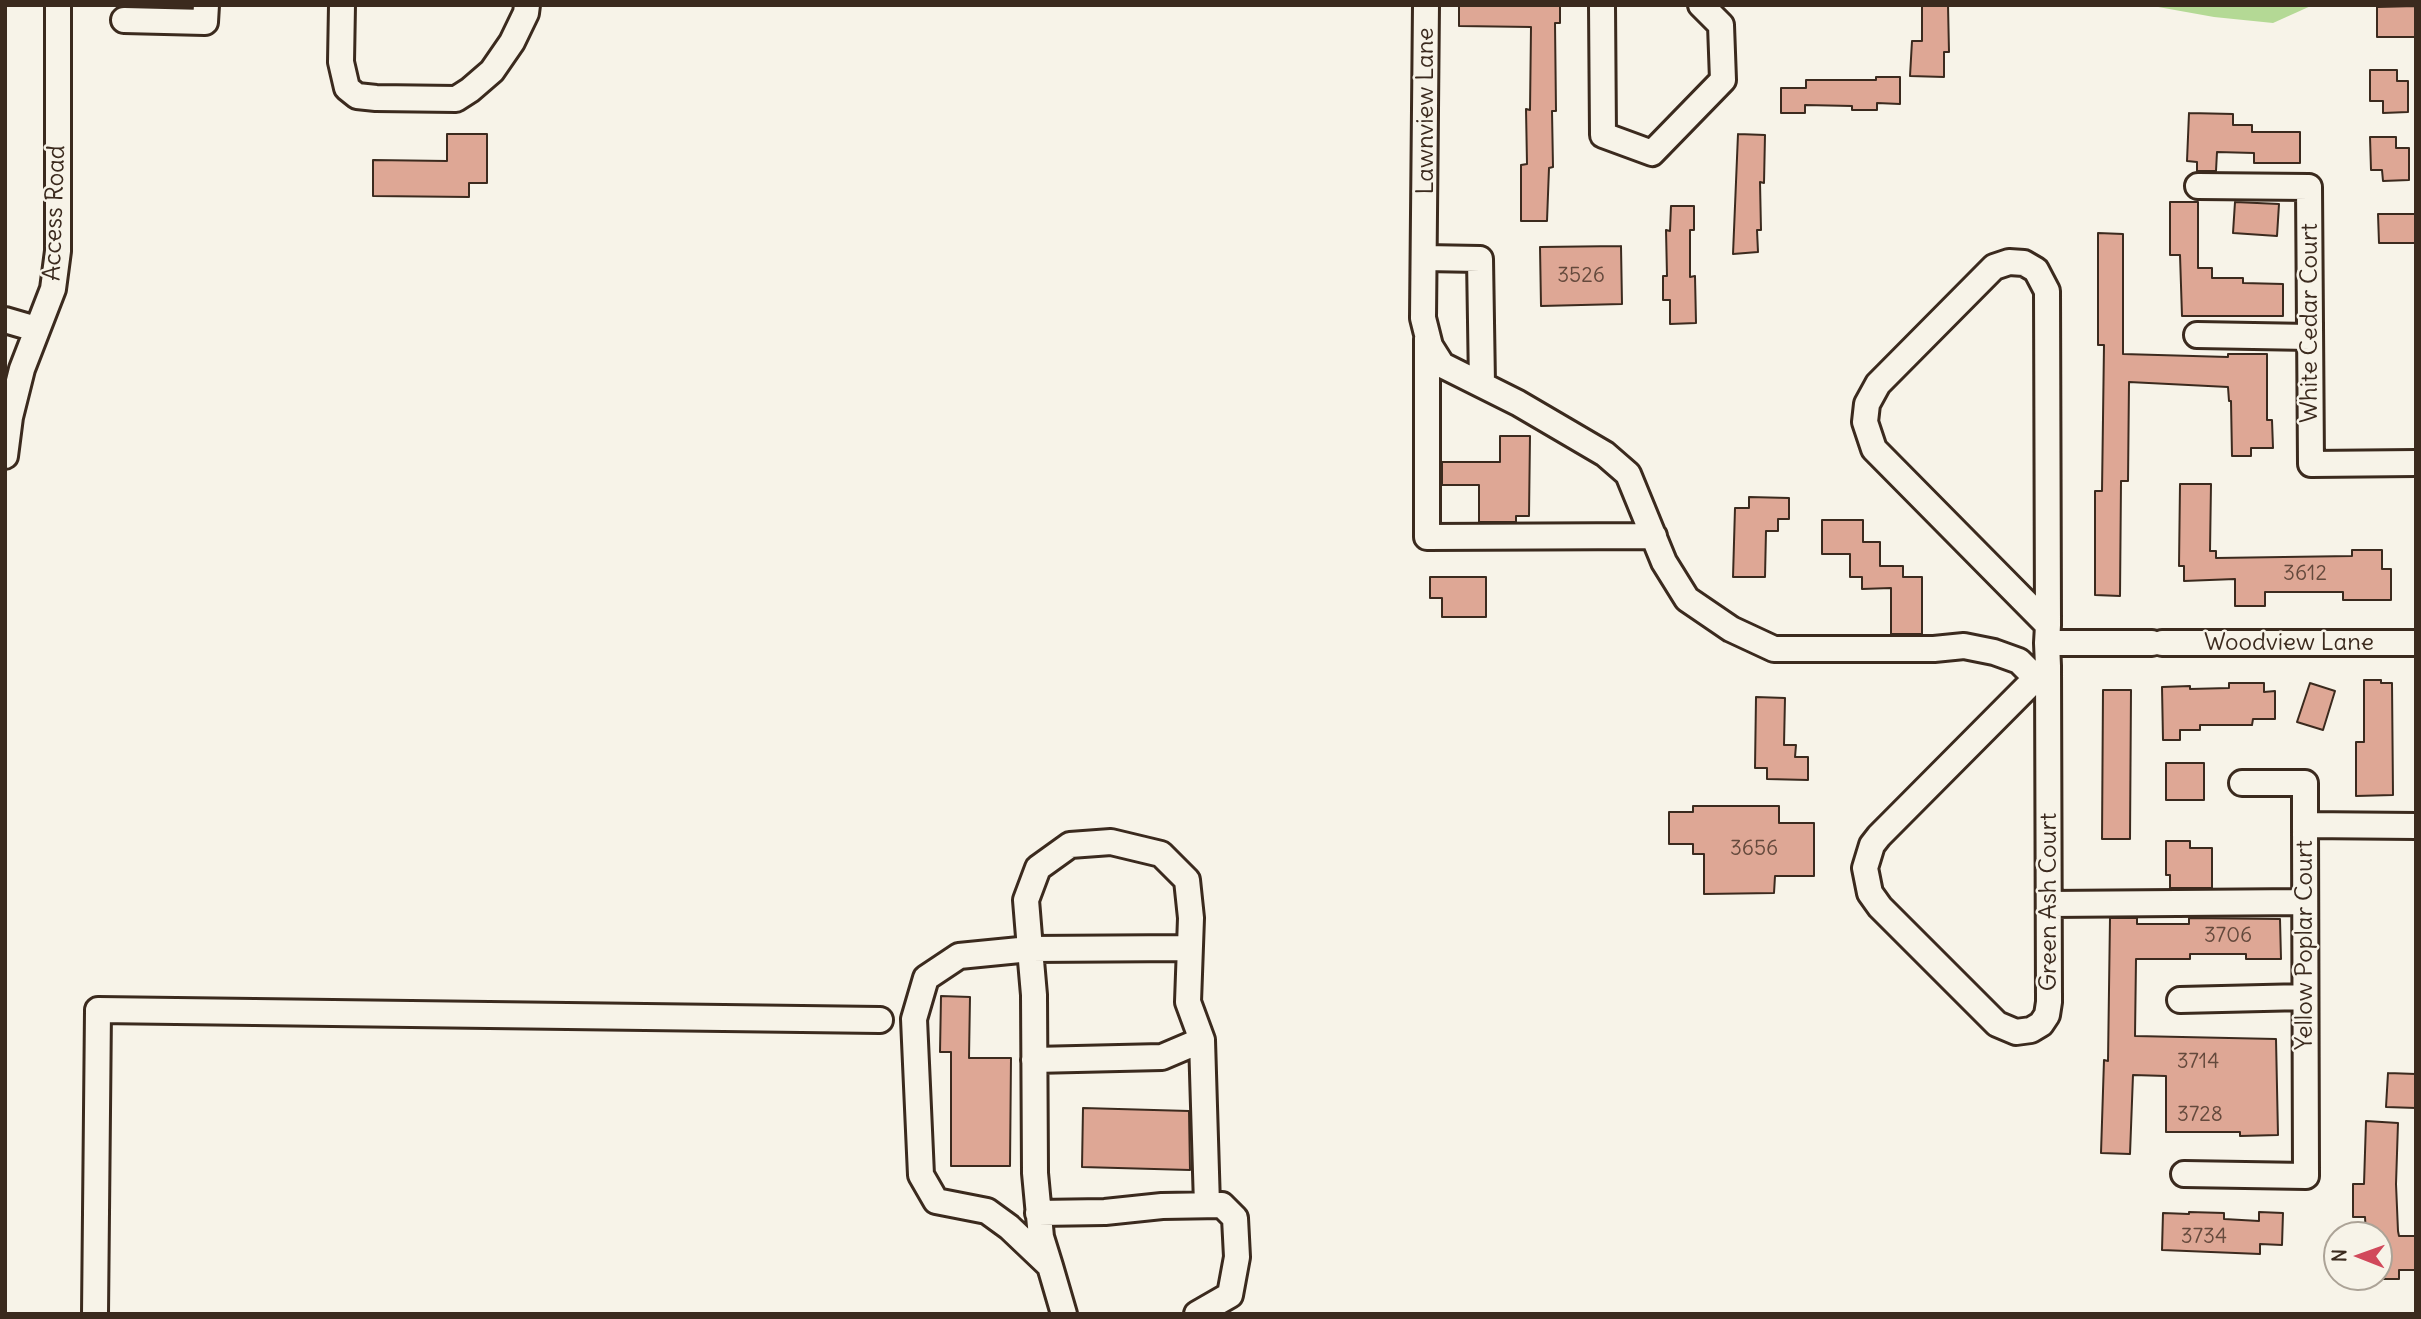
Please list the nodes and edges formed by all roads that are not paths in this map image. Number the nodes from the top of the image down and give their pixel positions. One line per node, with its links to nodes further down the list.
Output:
1 (58, 5): 12 (street, Access Road)
2 (205, 5): 8 (street)
3 (342, 5): 4 (street)
4 (527, 5)
5 (1426, 5): 10 (street, Lawnview Lane)
6 (1602, 5): 7 (street)
7 (1701, 5)
8 (124, 20)
9 (2198, 186): 15 (street, White Cedar Court)
10 (1425, 258): 13 (street, Lawnview Lane); 16 (street)
11 (5, 320): 12 (street)
12 (36, 329): 17 (street, Access Road)
13 (1427, 333): 16 (street); 19 (street)
14 (2197, 335): 15 (street)
15 (2310, 337): 18 (street, White Cedar Court)
16 (1482, 384): 19 (street)
17 (5, 456)
18 (2416, 463)
19 (1654, 537): 21 (street)
20 (2416, 643): 21 (street, Woodview Lane)
21 (2045, 653): 21 (street, Green Ash Court); 26 (street, Green Ash Court); 26 (street, Green Ash Court)
22 (2242, 783): 23 (street)
23 (2305, 825): 24 (street, Yellow Poplar Court); 25 (street, Yellow Poplar Court)
24 (2416, 826)
25 (2305, 902): 26 (street); 29 (street, Yellow Poplar Court)
26 (2049, 904)
27 (1189, 948): 28 (street); 28 (street); 32 (street)
28 (1030, 949): 33 (street); 37 (street)
29 (2305, 997): 30 (street); 34 (street, Yellow Poplar Court)
30 (2180, 1000)
31 (880, 1020): 38 (street)
32 (1202, 1040): 33 (street); 35 (street)
33 (1034, 1060): 36 (street)
34 (2184, 1174)
35 (1207, 1205): 36 (street); 40 (street)
36 (1038, 1213): 37 (street)
37 (1050, 1266): 39 (street)
38 (95, 1314)
39 (1064, 1314)
40 (1197, 1314)

